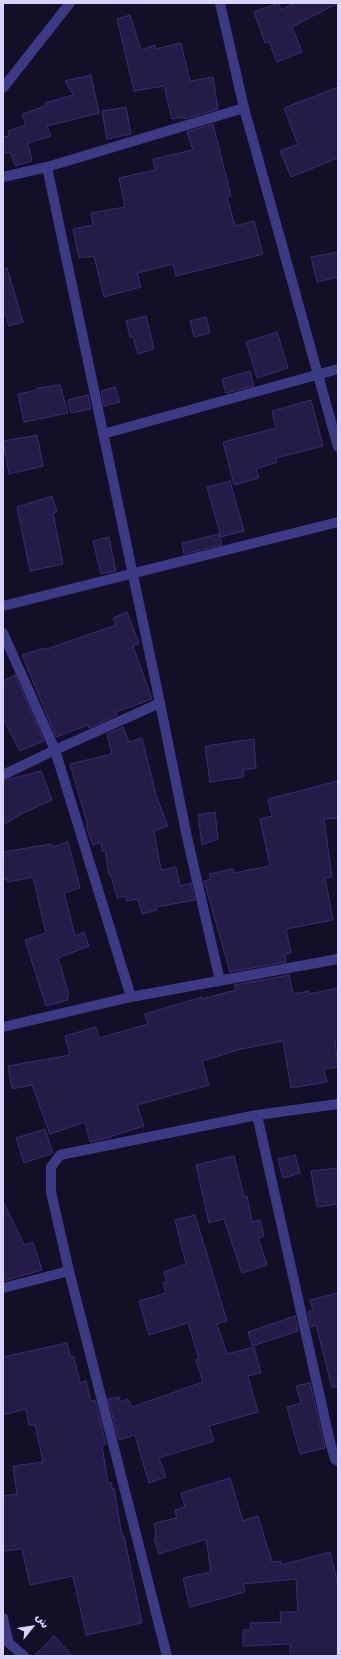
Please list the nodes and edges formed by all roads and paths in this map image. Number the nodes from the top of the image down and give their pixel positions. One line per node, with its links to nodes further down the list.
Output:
1 (70, 3): 3 (street)
2 (220, 3): 4 (street)
3 (3, 88)
4 (244, 108): 5 (street); 8 (street)
5 (47, 167): 6 (street); 9 (street)
6 (3, 177)
7 (338, 368): 8 (street)
8 (318, 374): 9 (street); 10 (street)
9 (103, 434): 12 (street)
10 (338, 447)
11 (338, 522): 12 (street)
12 (133, 573): 13 (street); 15 (street)
13 (3, 606)
14 (3, 633): 16 (street)
15 (160, 703): 16 (street); 19 (street)
16 (55, 750): 17 (street); 20 (street)
17 (3, 775)
18 (338, 959): 19 (street)
19 (220, 980): 20 (street)
20 (131, 997): 21 (street)
21 (3, 1027)
22 (338, 1104): 23 (street)
23 (257, 1115): 24 (street); 26 (street)
24 (69, 1271): 25 (street); 30 (street)
25 (3, 1288)
26 (338, 1461)
27 (3, 1618): 28 (street)
28 (5, 1639): 29 (street)
29 (24, 1656)
30 (167, 1656)

